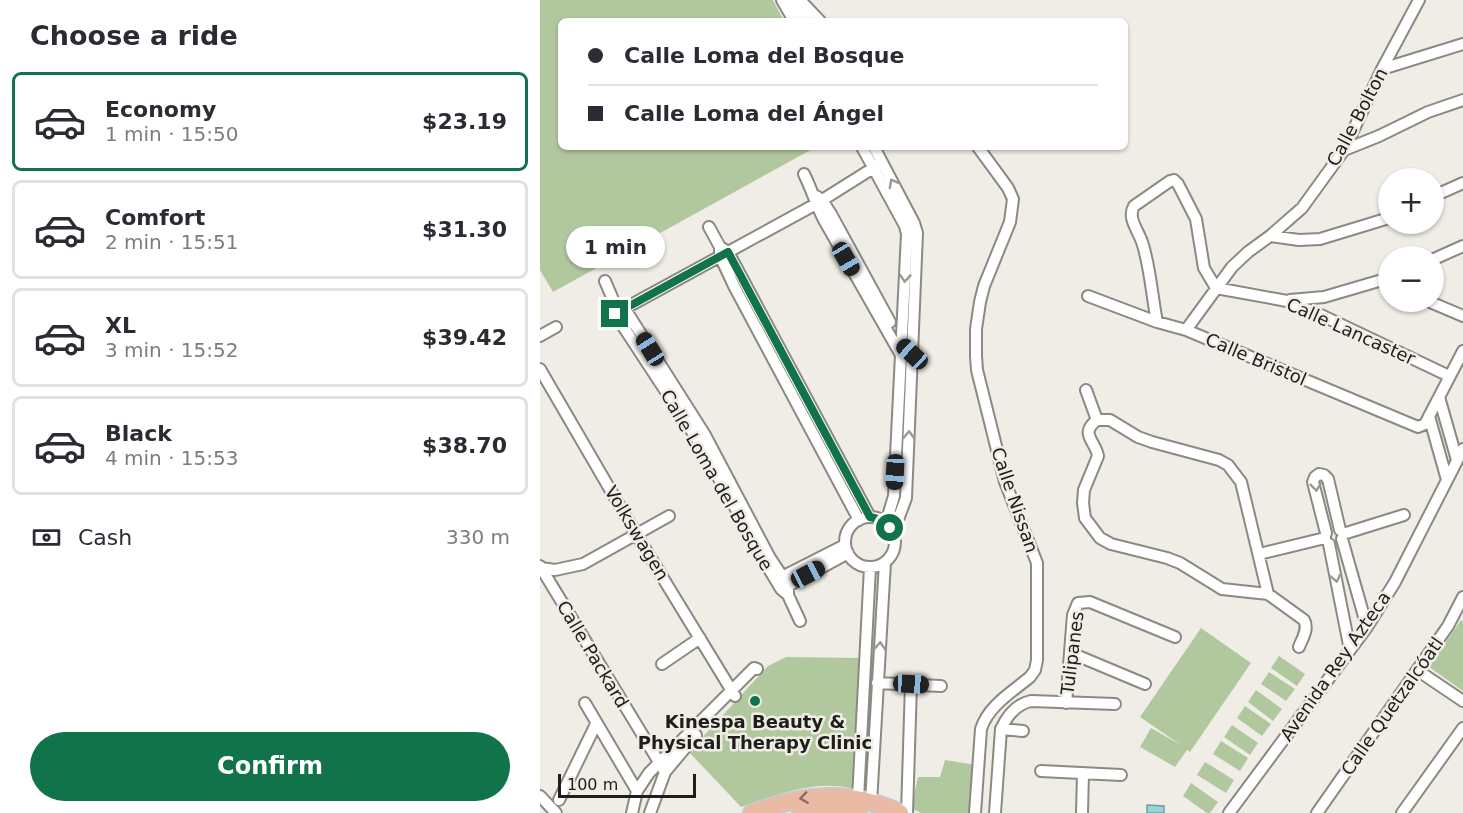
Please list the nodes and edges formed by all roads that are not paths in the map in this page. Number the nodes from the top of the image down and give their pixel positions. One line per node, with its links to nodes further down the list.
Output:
1 (782, 0): 5 (street)
2 (788, 0): 6 (street)
3 (800, 0): 7 (street)
4 (1419, 0): 9 (street, Calle Bolton)
5 (792, 18)
6 (803, 18)
7 (817, 18)
8 (1463, 45): 9 (street)
9 (1382, 69): 14 (street, Calle Bolton)
10 (1463, 100): 14 (street)
11 (865, 150): 15 (street)
12 (875, 150): 15 (street)
13 (980, 150): 108 (street, Calle Nissan)
14 (1344, 150): 22 (street, Calle Bolton)
15 (878, 165): 19 (street); 34 (street)
16 (804, 174): 19 (street)
17 (1463, 183): 18 (street)
18 (1444, 192)
19 (818, 200): 24 (street); 36 (street); 45 (street)
20 (1378, 221): 22 (street)
21 (709, 227): 24 (street)
22 (1270, 236): 28 (street, Calle Bolton)
23 (1463, 246): 25 (street)
24 (722, 252): 35 (street); 57 (street)
25 (1444, 255)
26 (605, 281): 35 (street)
27 (1378, 282): 31 (street)
28 (1216, 288): 30 (street); 32 (street, Calle Lancaster); 42 (street, Calle Bolton)
29 (1088, 296): 37 (street, Calle Bristol)
30 (1152, 297): 37 (street); 40 (street)
31 (1324, 297): 32 (street); 38 (street)
32 (1287, 301): 38 (street, Calle Lancaster)
33 (1444, 308): 39 (street)
34 (909, 310): 36 (street); 45 (street)
35 (620, 311): 67 (street, Calle Loma del Bosque)
36 (885, 312): 45 (street)
37 (1139, 315): 40 (street, Calle Bristol)
38 (1321, 315): 47 (street, Calle Lancaster)
39 (1463, 316)
40 (1157, 322): 42 (street, Calle Bristol)
41 (556, 327): 43 (street)
42 (1186, 330): 50 (street, Calle Bristol)
43 (540, 336)
44 (1463, 351): 47 (street)
45 (907, 355): 58 (street)
46 (540, 369): 59 (street, Volkswagen)
47 (1449, 376): 49 (street)
48 (1086, 390): 51 (street)
49 (1439, 397): 50 (street); 53 (street)
50 (1429, 416): 54 (street)
51 (1097, 420): 63 (street); 68 (street)
52 (1463, 449): 53 (street, Avenida Rey Azteca)
53 (1457, 460): 54 (street, Avenida Rey Azteca)
54 (1447, 480): 71 (street, Avenida Rey Azteca)
55 (1404, 515): 60 (street)
56 (669, 516): 59 (street)
57 (865, 518): 58 (street); 62 (street)
58 (890, 528): 64 (street)
59 (636, 534): 65 (street); 73 (street, Volkswagen)
60 (1342, 534): 61 (street); 61 (street); 61 (street, one-way to 61); 71 (street)
61 (1327, 538): 63 (street); 75 (street, one-way to 75)
62 (846, 549): 66 (street); 67 (street, Calle Loma del Bosque)
63 (1259, 554): 68 (street)
64 (885, 562): 66 (street); 79 (street, one-way to 64)
65 (541, 567): 91 (street, Calle Packard)
66 (870, 567): 95 (street)
67 (783, 585): 70 (street)
68 (1268, 594): 74 (street)
69 (1461, 606): 78 (street, Calle Quetzalcóatl)
70 (800, 621)
71 (1367, 627): 75 (street, Avenida Rey Azteca)
72 (1175, 637): 76 (street, Tulipanes)
73 (700, 638): 77 (street); 91 (street, Volkswagen)
74 (1299, 648)
75 (1350, 650): 111 (street, Avenida Rey Azteca)
76 (1071, 653): 81 (street); 85 (street, Tulipanes)
77 (662, 664)
78 (1417, 670): 83 (street); 112 (street, Calle Quetzalcóatl)
79 (877, 682): 80 (street); 96 (street)
80 (911, 684): 82 (street); 107 (street)
81 (1145, 684)
82 (941, 686)
83 (1463, 702)
84 (585, 703): 87 (street)
85 (1066, 703): 86 (street); 89 (street)
86 (1115, 704)
87 (596, 724): 97 (street); 99 (street)
88 (1463, 728): 113 (street)
89 (1001, 729): 90 (street); 109 (street)
90 (1023, 731)
91 (662, 767): 97 (street); 103 (street)
92 (1041, 771): 93 (street)
93 (1083, 773): 94 (street); 110 (street)
94 (1121, 775)
95 (859, 782): 96 (street); 100 (street)
96 (872, 782): 100 (street)
97 (637, 791): 102 (street)
98 (540, 796): 101 (street)
99 (558, 800)
100 (862, 805): 104 (main road, one-way to 104); 105 (main road); 106 (main road)
101 (556, 813)
102 (632, 813)
103 (650, 813)
104 (752, 813)
105 (801, 813)
106 (900, 813)
107 (907, 813)
108 (975, 813)
109 (995, 813)
110 (1082, 813)
111 (1229, 813)
112 (1317, 813)
113 (1402, 813)

